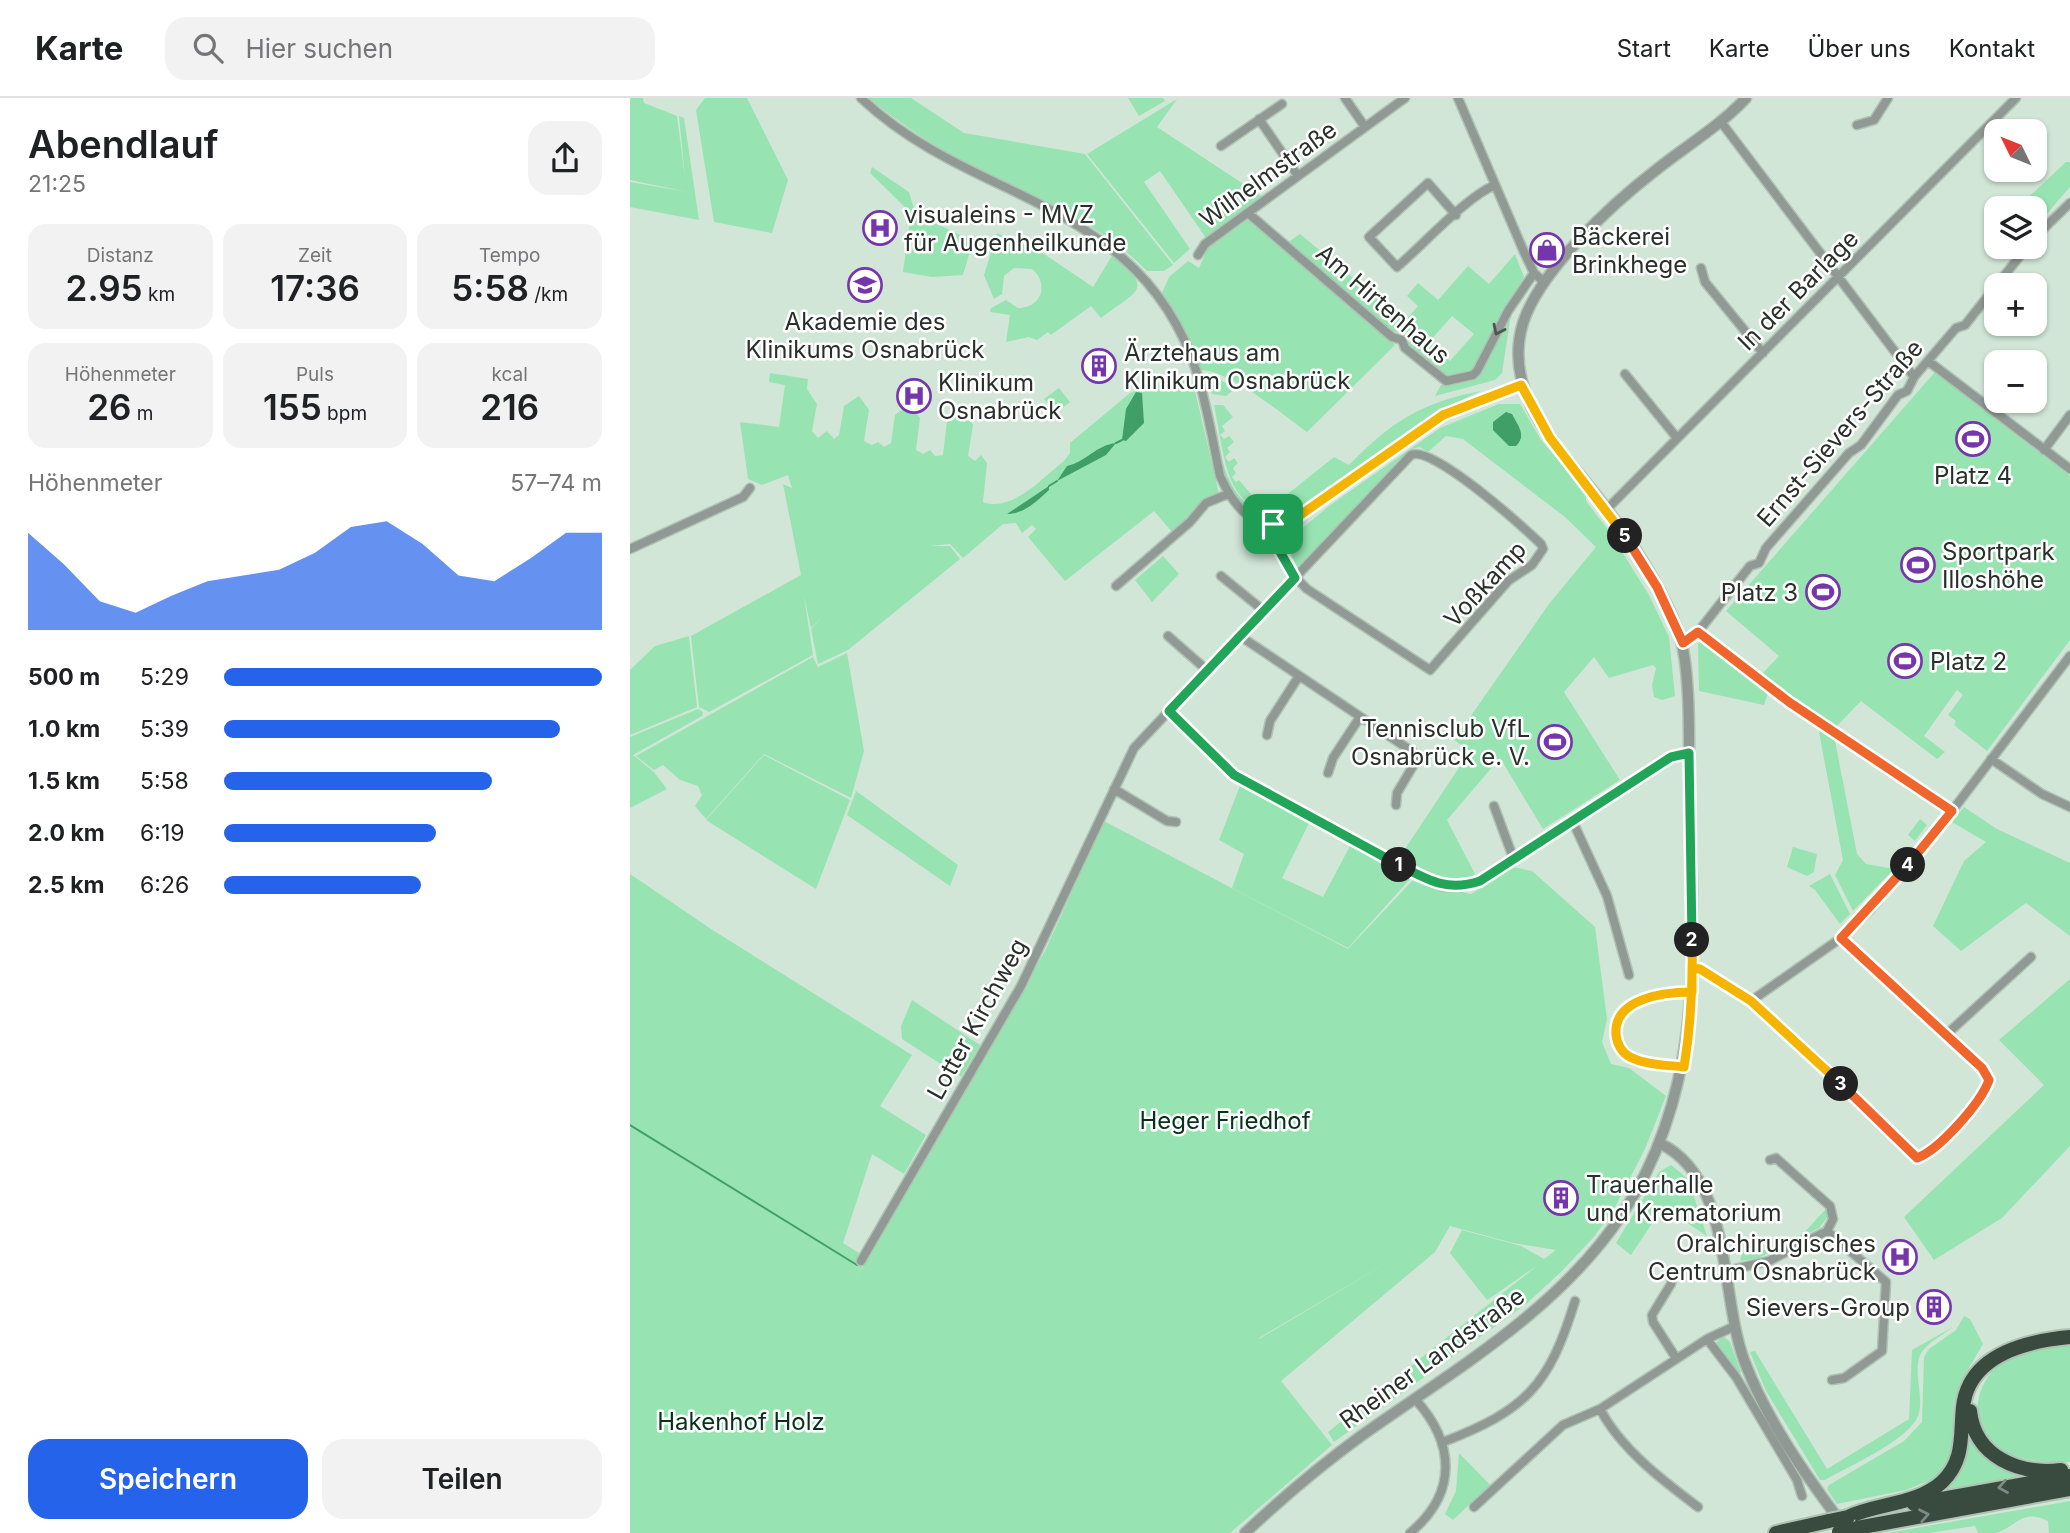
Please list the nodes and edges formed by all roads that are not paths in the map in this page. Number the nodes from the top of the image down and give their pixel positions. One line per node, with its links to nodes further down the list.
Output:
1 (861, 98): 37 (street)
2 (1345, 98): 12 (street, Wilhelmstraße)
3 (1405, 98): 12 (street, Wilhelmstraße)
4 (1458, 98): 15 (street)
5 (1746, 98): 10 (street, Rheiner Landstraße)
6 (1888, 98): 11 (street)
7 (2016, 98): 24 (street, In der Barlage)
8 (1282, 104): 9 (street)
9 (1259, 119): 13 (street); 14 (street)
10 (1721, 122): 24 (street); 25 (street, Rheiner Landstraße)
11 (1857, 125)
12 (1365, 127): 14 (street, Wilhelmstraße)
13 (1221, 146)
14 (1298, 176): 17 (street, Wilhelmstraße)
15 (1495, 185): 18 (street); 23 (street)
16 (2070, 202): 19 (street)
17 (1248, 213): 20 (street, Wilhelmstraße); 23 (street, Am Hirtenhaus, one-way to 17)
18 (1457, 215): 18 (street)
19 (2047, 225)
20 (1198, 255)
21 (2017, 259): 27 (street, Ernst-Sievers-Straße)
22 (1701, 268): 26 (street)
23 (1534, 273): 25 (street)
24 (1838, 276): 26 (street, In der Barlage); 29 (street)
25 (1543, 281): 30 (street, Rheiner Landstraße)
26 (1763, 352): 32 (street, In der Barlage)
27 (1928, 361): 29 (street, Ernst-Sievers-Straße); 33 (street)
28 (1625, 374): 32 (street)
29 (1914, 377): 45 (street, Ernst-Sievers-Straße)
30 (1521, 385): 38 (street, Rheiner Landstraße); 39 (street)
31 (2070, 415): 33 (street)
32 (1677, 438): 38 (street, In der Barlage)
33 (2044, 450): 35 (street)
34 (1421, 453): 42 (street, Lotter Kirchweg); 42 (street, Voßkamp)
35 (2070, 469)
36 (750, 488): 40 (street)
37 (1228, 494): 39 (street); 43 (street)
38 (1607, 509): 48 (street, Rheiner Landstraße)
39 (1273, 524): 42 (street)
40 (630, 549)
41 (1221, 576): 44 (street)
42 (1295, 578): 44 (street, Lotter Kirchweg)
43 (1116, 586)
44 (1264, 611): 47 (street, Lotter Kirchweg)
45 (1698, 632): 48 (street, Ernst-Sievers-Straße); 62 (street)
46 (1168, 636): 50 (street)
47 (1240, 636): 50 (street, Lotter Kirchweg); 51 (street)
48 (1683, 643): 55 (street, Rheiner Landstraße)
49 (2070, 656): 56 (street)
50 (1208, 671): 52 (street, Lotter Kirchweg)
51 (1299, 676): 53 (street); 54 (street)
52 (1169, 711): 58 (street, Lotter Kirchweg); 65 (street)
53 (1360, 717): 57 (street); 59 (street)
54 (1267, 734)
55 (1689, 753): 64 (street); 68 (street, Rheiner Landstraße)
56 (1992, 759): 61 (street); 62 (street)
57 (1328, 773)
58 (1114, 789): 63 (street); 77 (street, Lotter Kirchweg)
59 (1395, 805)
60 (1494, 806): 65 (street)
61 (2070, 807)
62 (1952, 811): 66 (street)
63 (1176, 822)
64 (1573, 822): 65 (street); 69 (street)
65 (1514, 860)
66 (1841, 938): 71 (street); 72 (street)
67 (2031, 957): 72 (street)
68 (1692, 968): 70 (street, Rheiner Landstraße); 71 (street)
69 (1629, 975)
70 (1692, 992): 73 (street, Rheiner Landstraße); 73 (street)
71 (1751, 1001): 72 (street)
72 (1947, 1034)
73 (1684, 1067): 74 (street, Rheiner Landstraße)
74 (1659, 1143): 78 (street); 87 (street, Rheiner Landstraße)
75 (1770, 1160): 76 (street)
76 (1826, 1231): 78 (street); 85 (street)
77 (860, 1261)
78 (1727, 1271): 81 (street)
79 (1674, 1272): 84 (street)
80 (1575, 1301): 89 (street)
81 (1735, 1326): 83 (street); 96 (street)
82 (2070, 1337): 86 (highway)
83 (1707, 1339): 84 (street); 93 (street)
84 (1676, 1359): 88 (street)
85 (1832, 1380)
86 (1968, 1392): 90 (highway); 96 (highway)
87 (1415, 1399): 89 (street); 97 (street, Rheiner Landstraße)
88 (1600, 1409): 94 (street); 95 (street)
89 (1443, 1443): 98 (street)
90 (2070, 1469)
91 (2070, 1476): 96 (highway, one-way to 96)
92 (2070, 1489): 96 (highway, one-way to 92)
93 (1802, 1496)
94 (1474, 1507)
95 (1698, 1507)
96 (1842, 1527): 99 (highway)
97 (1245, 1533)
98 (1410, 1533)
99 (1776, 1533)

